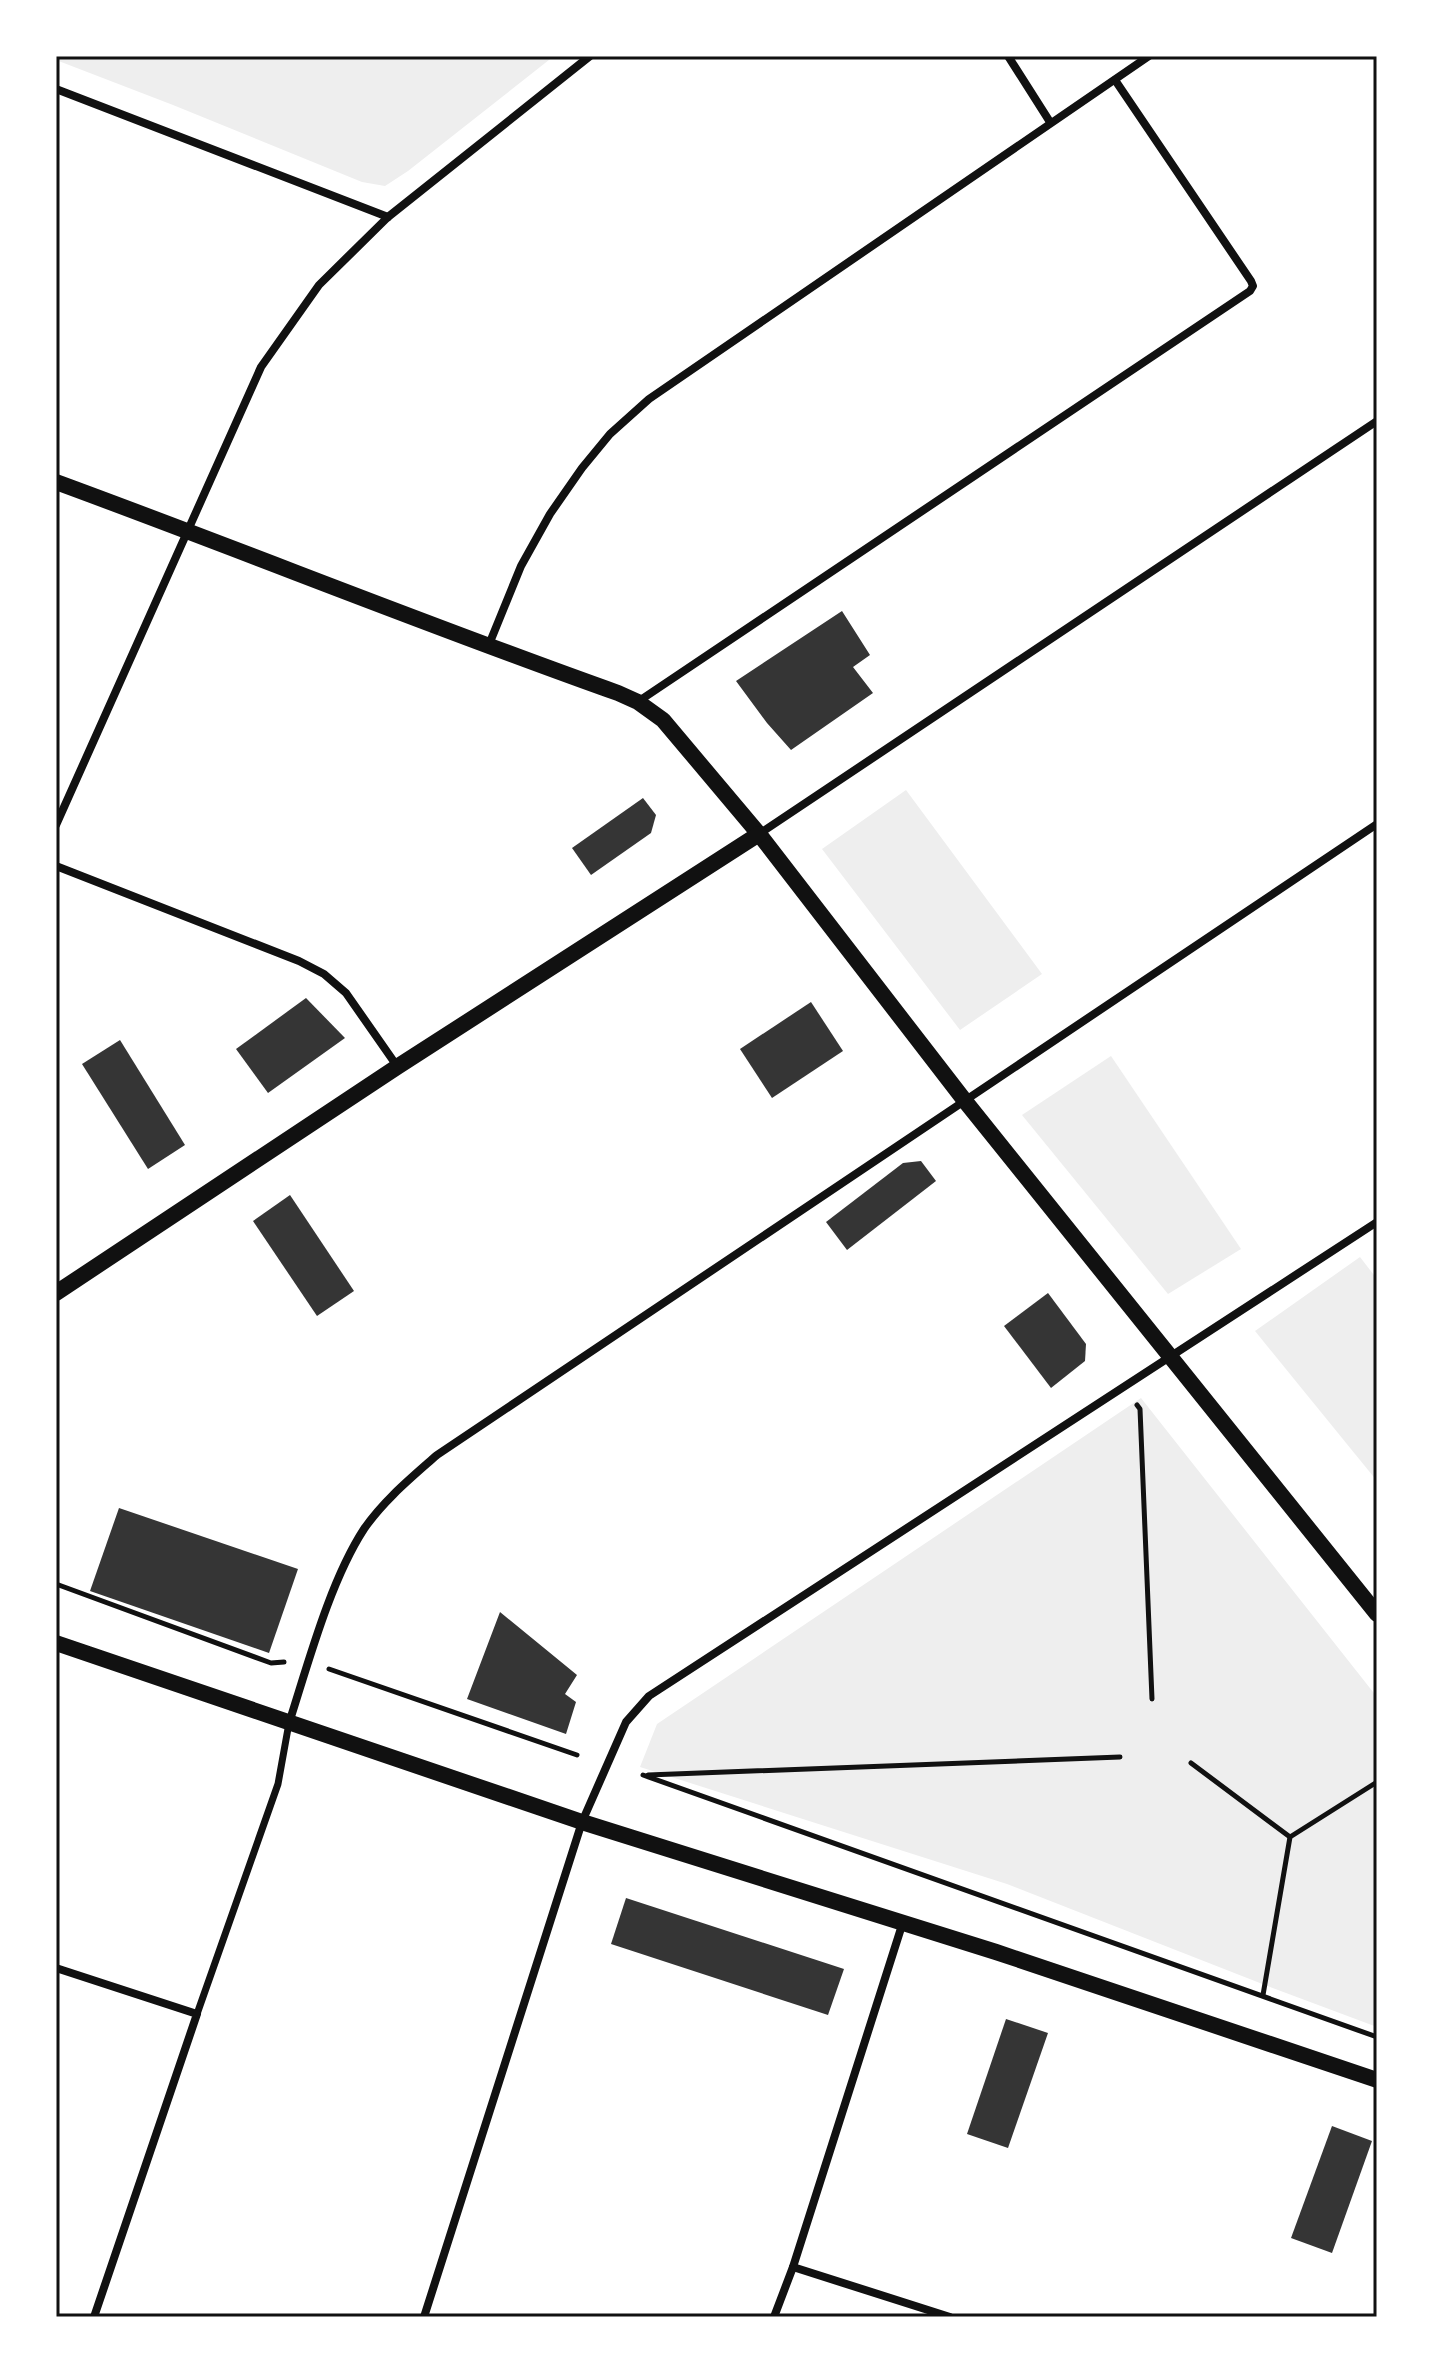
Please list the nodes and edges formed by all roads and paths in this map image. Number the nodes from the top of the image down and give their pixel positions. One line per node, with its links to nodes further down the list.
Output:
1 (590, 56): 7 (street)
2 (1008, 56): 6 (street)
3 (1149, 56): 4 (street)
4 (1115, 80): 6 (street); 12 (street)
5 (56, 89): 7 (street)
6 (1050, 122): 11 (street)
7 (388, 217): 10 (street)
8 (1377, 421): 15 (street)
9 (56, 482): 10 (main road)
10 (188, 530): 11 (main road); 14 (street)
11 (488, 647): 12 (main road)
12 (638, 702): 15 (main road)
13 (1377, 824): 18 (street)
14 (56, 825)
15 (759, 834): 17 (main road); 18 (main road)
16 (56, 866): 17 (street)
17 (397, 1067): 20 (main road)
18 (965, 1101): 21 (main road); 26 (street)
19 (1377, 1222): 21 (street)
20 (56, 1293)
21 (1171, 1356): 23 (main road); 30 (street)
22 (1140, 1409): 25 (path)
23 (1377, 1614)
24 (56, 1643): 26 (main road)
25 (1152, 1699)
26 (289, 1723): 30 (main road); 35 (street)
27 (1120, 1757): 34 (path)
28 (1191, 1763): 31 (path)
29 (1377, 1782): 31 (path)
30 (582, 1822): 32 (main road); 40 (street)
31 (1290, 1837): 34 (path)
32 (903, 1922): 37 (main road); 38 (street)
33 (56, 1968): 35 (street)
34 (1263, 1995): 36 (path)
35 (197, 2014): 39 (street)
36 (1377, 2037)
37 (1377, 2080)
38 (793, 2267): 41 (street); 42 (street)
39 (94, 2317)
40 (424, 2317)
41 (774, 2317)
42 (950, 2317)

